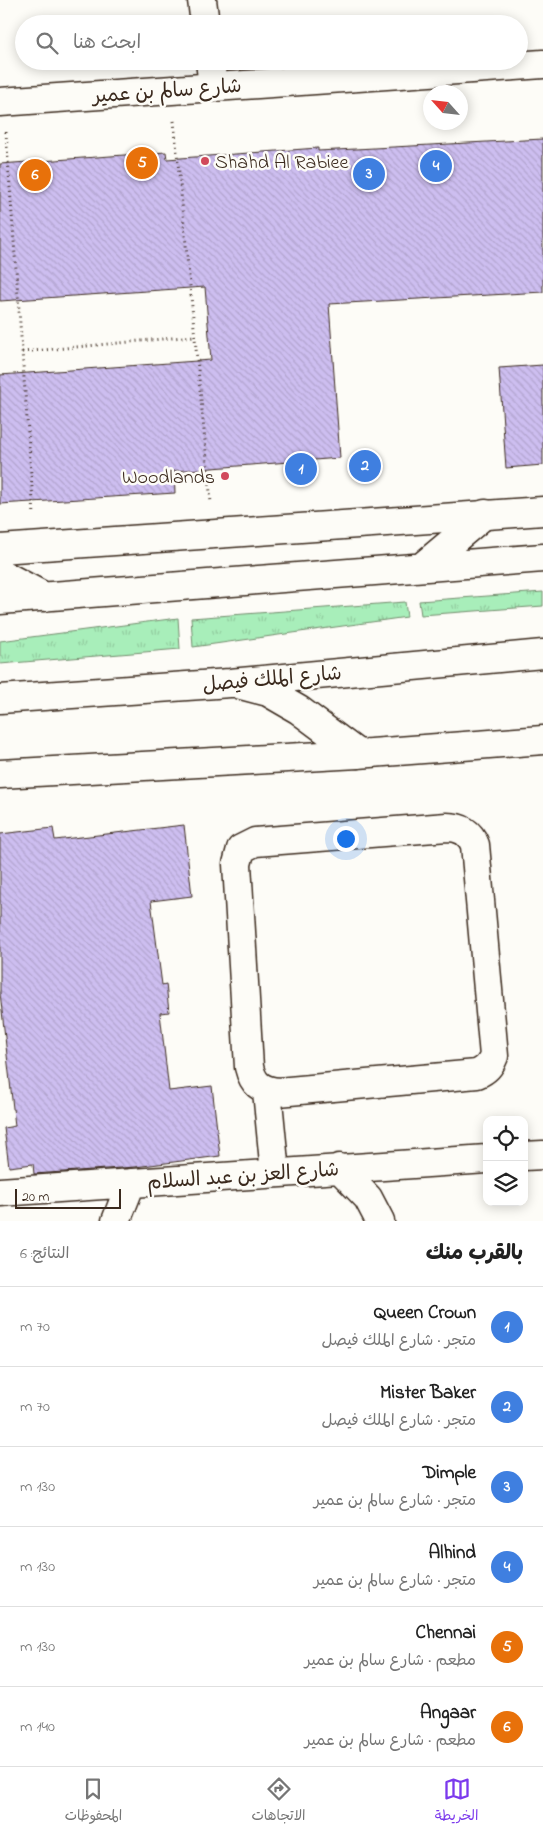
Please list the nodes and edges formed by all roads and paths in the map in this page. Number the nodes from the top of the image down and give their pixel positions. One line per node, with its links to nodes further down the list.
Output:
1 (202, 0): 2 (street)
2 (204, 15)
3 (528, 64): 4 (street, شارع سالم بن عمير)
4 (543, 64)
5 (344, 70): 6 (street, شارع سالم بن عمير)
6 (212, 74): 7 (street, شارع سالم بن عمير)
7 (171, 90): 8 (street, شارع سالم بن عمير); 9 (path)
8 (2, 102): 10 (path)
9 (194, 336): 10 (path); 13 (path)
10 (22, 352): 14 (path)
11 (543, 511): 12 (street)
12 (485, 514): 13 (street); 17 (street)
13 (214, 534): 14 (street)
14 (36, 546): 15 (street)
15 (0, 549)
16 (543, 558): 17 (street)
17 (423, 566): 19 (street)
18 (0, 573): 19 (street)
19 (45, 597): 20 (street)
20 (0, 600)
21 (543, 654): 22 (street, شارع الملك فيصل)
22 (230, 683): 23 (street, شارع الملك فيصل); 26 (street)
23 (0, 699)
24 (543, 740): 25 (street)
25 (516, 742): 26 (street); 27 (street)
26 (358, 754): 28 (street)
27 (543, 762)
28 (0, 774)
29 (267, 1091): 29 (street); 34 (street)
30 (543, 1155): 31 (street)
31 (528, 1156)
32 (483, 1159): 33 (street, شارع العز بن عبد السلام)
33 (339, 1168): 34 (street, شارع العز بن عبد السلام); 38 (street)
34 (275, 1173): 35 (street, شارع العز بن عبد السلام)
35 (131, 1183): 36 (street, شارع العز بن عبد السلام); 37 (street)
36 (0, 1192)
37 (116, 1221)
38 (380, 1221)

